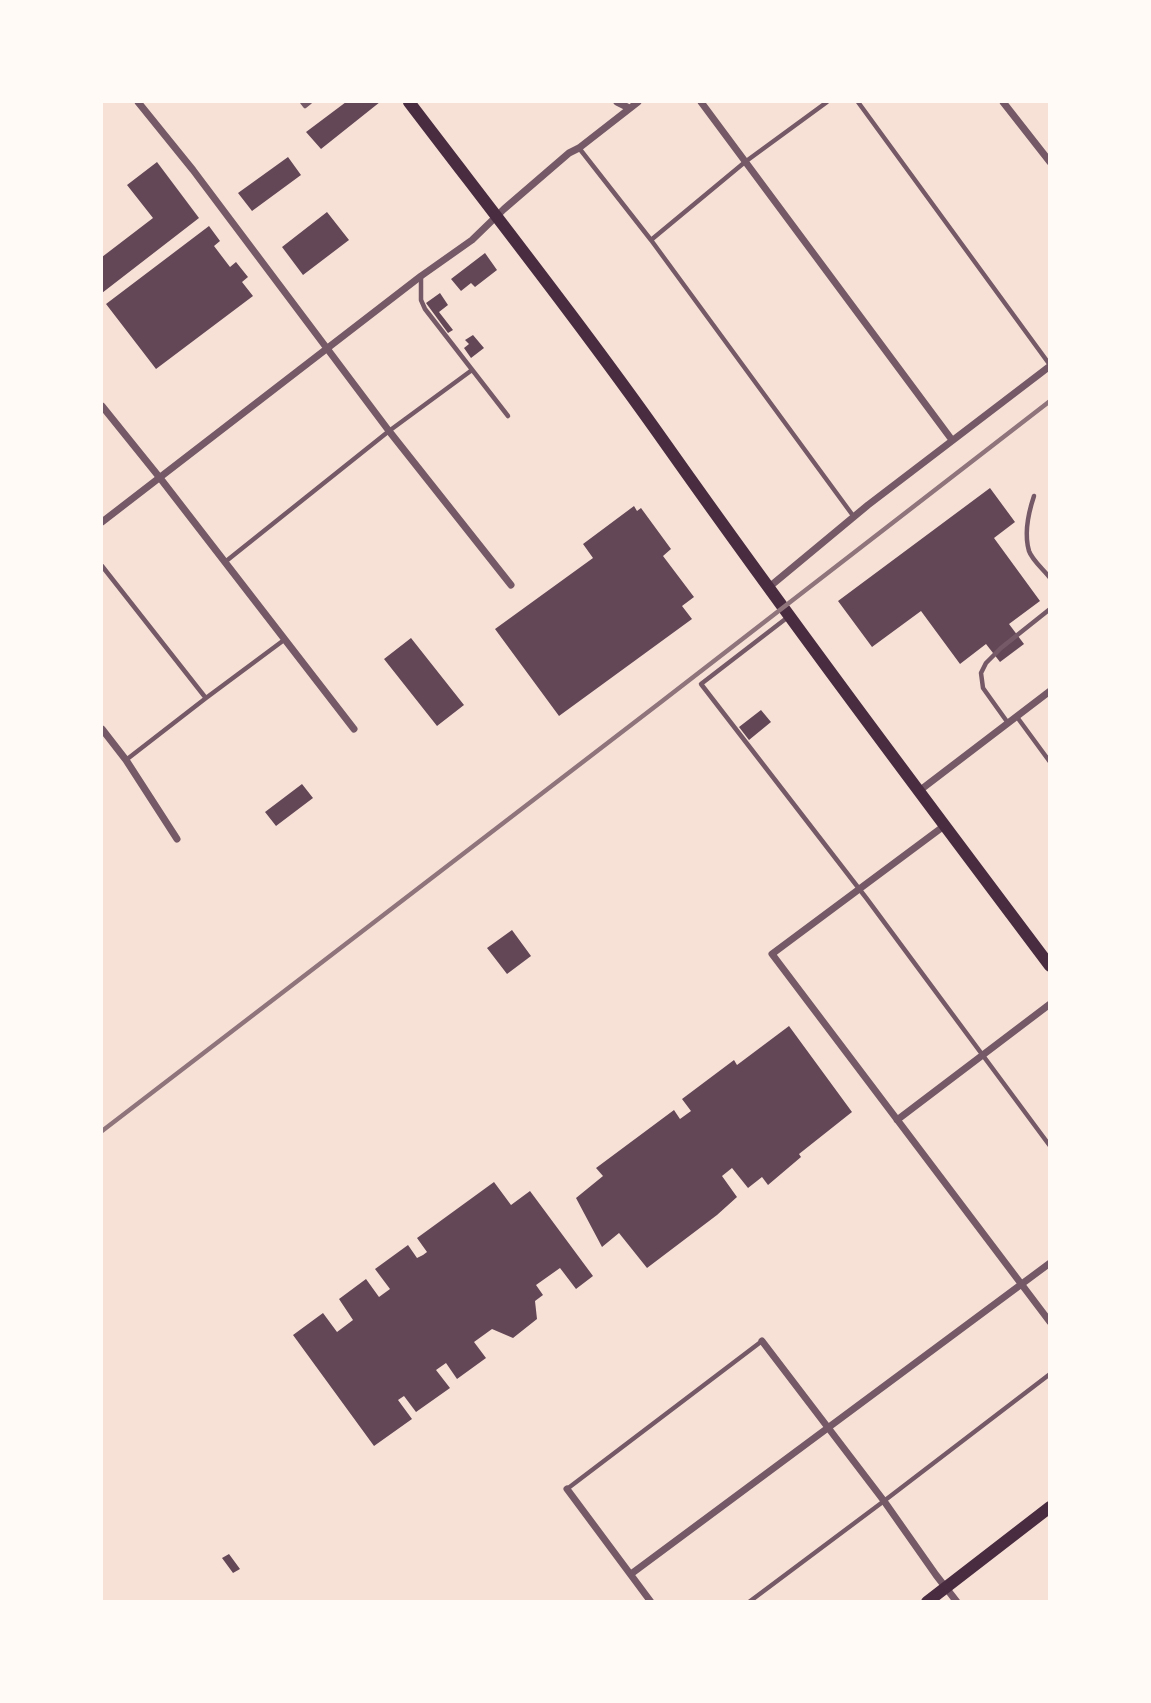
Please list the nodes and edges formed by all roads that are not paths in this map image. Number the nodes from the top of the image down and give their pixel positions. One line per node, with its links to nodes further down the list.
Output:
1 (138, 102): 18 (street)
2 (302, 102): 3 (lane)
3 (310, 102)
4 (409, 102): 15 (main road)
5 (617, 102): 11 (street)
6 (638, 102): 11 (street)
7 (701, 102): 13 (street)
8 (827, 102): 13 (lane)
9 (858, 102): 19 (lane)
10 (1003, 102): 14 (street)
11 (629, 108): 12 (street)
12 (579, 148): 15 (street); 16 (lane)
13 (746, 162): 16 (lane); 24 (street)
14 (1049, 162)
15 (495, 217): 17 (street); 33 (main road)
16 (651, 240): 27 (lane)
17 (421, 276): 18 (street); 20 (lane)
18 (327, 349): 23 (street); 25 (street)
19 (1049, 365): 24 (street)
20 (472, 370): 22 (lane); 23 (lane)
21 (102, 406): 25 (street)
22 (508, 416)
23 (389, 431): 29 (lane); 32 (street)
24 (952, 440): 27 (street)
25 (160, 478): 28 (street); 29 (street)
26 (1034, 496): 31 (lane)
27 (854, 517): 33 (street)
28 (102, 522)
29 (224, 562): 36 (street)
30 (102, 566): 38 (lane)
31 (1049, 578)
32 (511, 585)
33 (768, 588): 35 (main road)
34 (1049, 609): 40 (lane)
35 (789, 616): 45 (main road); 48 (lane)
36 (284, 640): 38 (lane); 42 (street)
37 (1049, 691): 39 (street)
38 (206, 698): 43 (lane)
39 (1016, 717): 40 (street); 44 (lane)
40 (1008, 723): 45 (street)
41 (102, 729): 43 (street)
42 (354, 729)
43 (126, 760): 47 (street)
44 (1049, 762)
45 (919, 791): 46 (main road)
46 (944, 826): 48 (street); 49 (main road)
47 (177, 839)
48 (859, 889): 51 (lane); 52 (street)
49 (1049, 966)
50 (1049, 1004): 51 (street)
51 (982, 1055): 52 (street); 53 (lane)
52 (897, 1120): 55 (street)
53 (1049, 1146)
54 (1049, 1263): 55 (street)
55 (1021, 1284): 56 (street); 59 (street)
56 (1049, 1322)
57 (762, 1341): 59 (street); 60 (lane)
58 (1049, 1374): 61 (lane)
59 (828, 1427): 61 (street); 63 (street)
60 (567, 1489): 63 (street)
61 (884, 1501): 64 (street); 66 (lane)
62 (1049, 1507): 64 (main road)
63 (631, 1574): 65 (street)
64 (946, 1587): 67 (main road); 68 (street)
65 (651, 1601)
66 (749, 1601)
67 (928, 1601)
68 (957, 1601)

